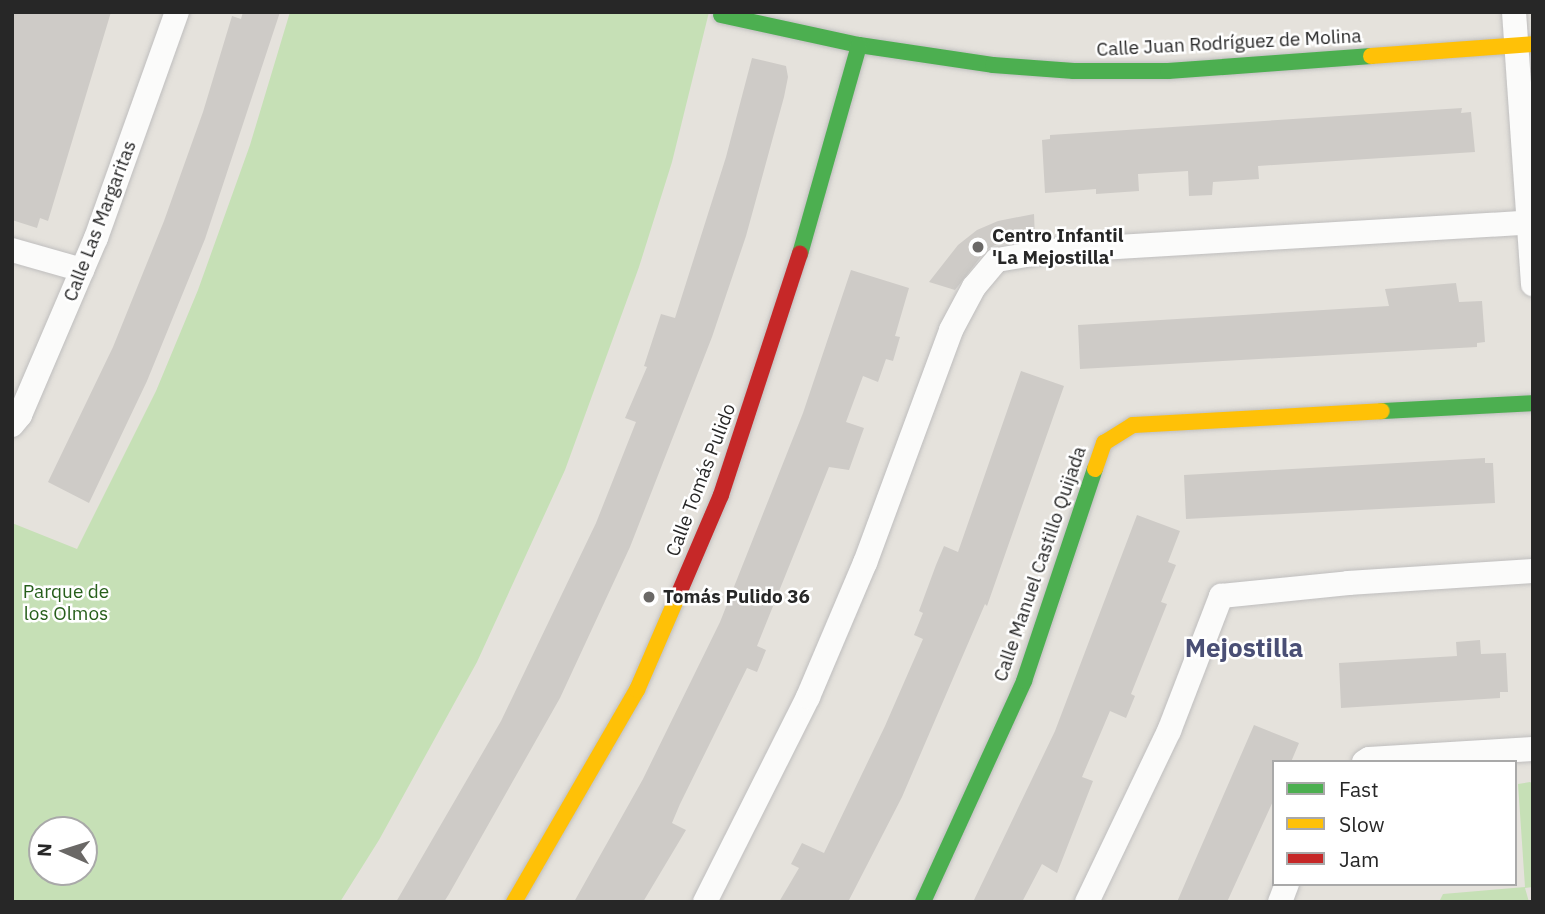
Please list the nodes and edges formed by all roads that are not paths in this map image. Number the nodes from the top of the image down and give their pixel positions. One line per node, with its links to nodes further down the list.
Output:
1 (177, 12): 8 (street, Calle Las Margaritas)
2 (1514, 12): 5 (street)
3 (721, 15): 4 (street, Calle Juan Rodríguez de Molina)
4 (859, 45): 5 (street, Calle Juan Rodríguez de Molina); 15 (street, Calle Tomás Pulido)
5 (1525, 46): 6 (street)
6 (1528, 223): 9 (street); 16 (street)
7 (12, 250): 8 (street)
8 (82, 270): 11 (street, Calle Las Margaritas)
9 (1533, 284)
10 (1533, 403): 17 (street, Calle Manuel Castillo Quijada)
11 (12, 425)
12 (1533, 571): 18 (street)
13 (1533, 749): 14 (street)
14 (1367, 760)
15 (514, 902)
16 (705, 902)
17 (923, 902)
18 (1087, 902)

